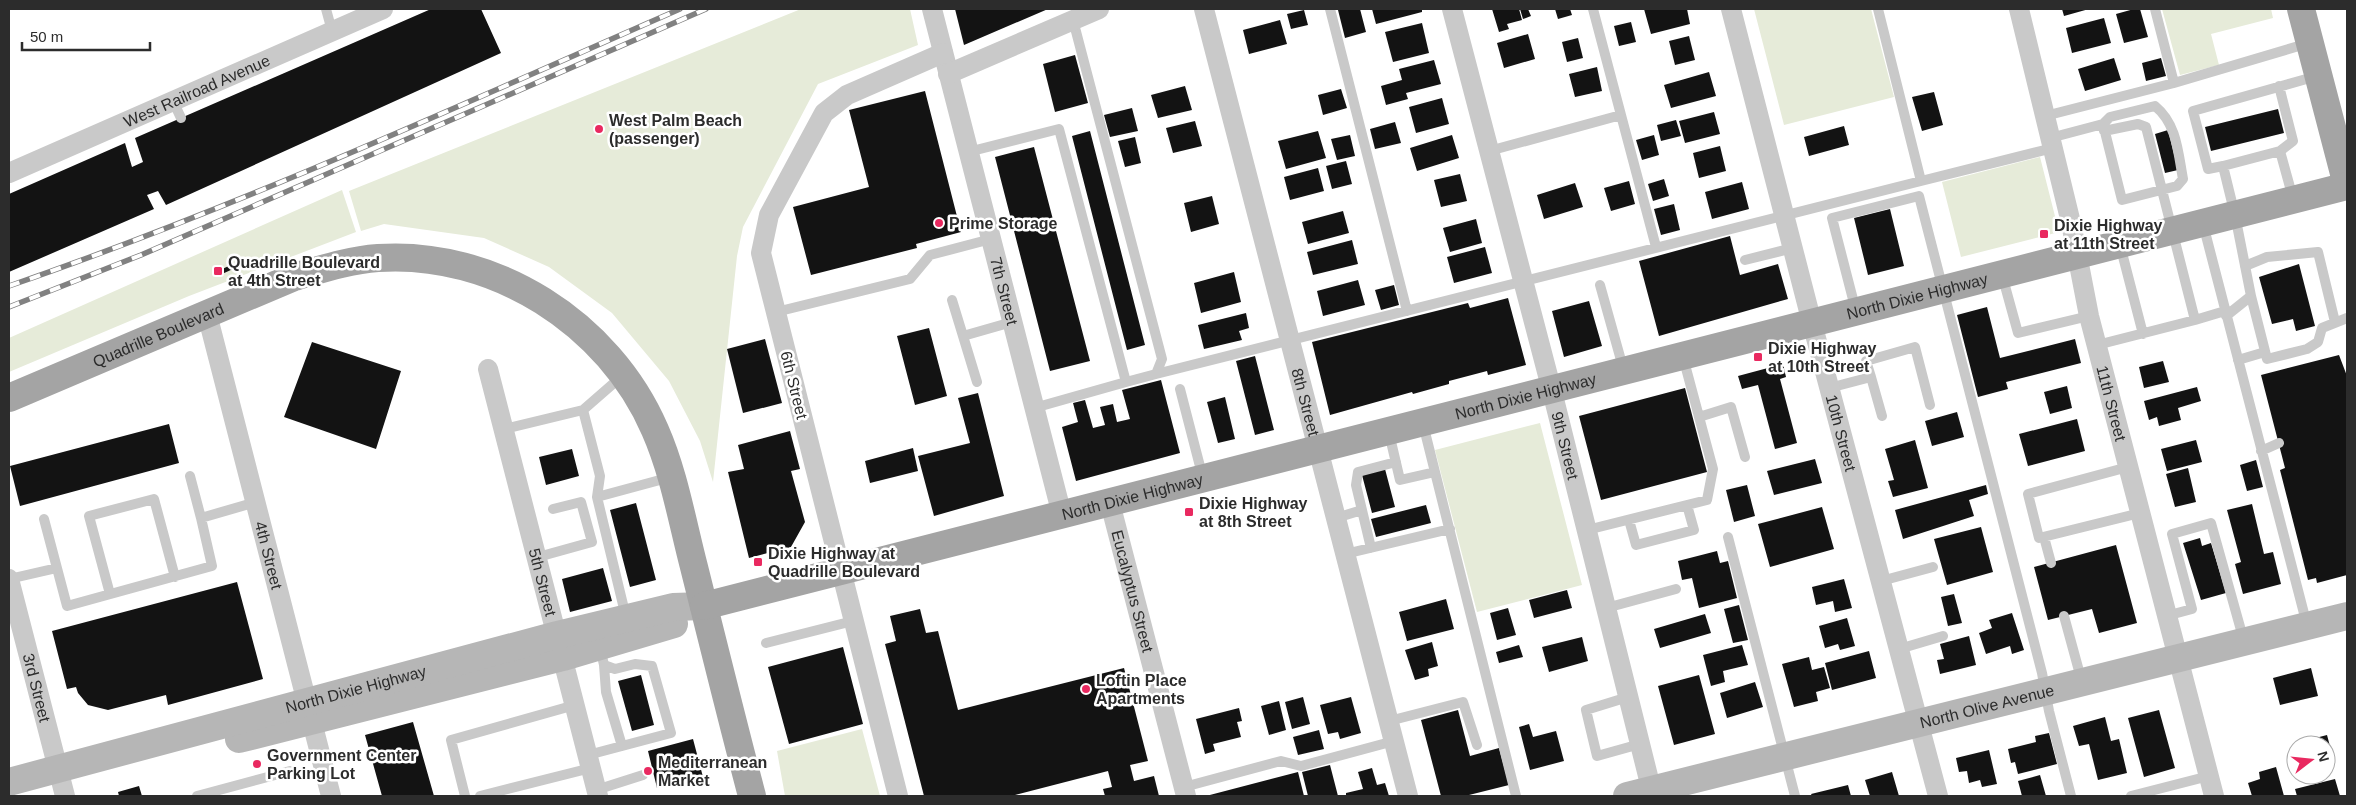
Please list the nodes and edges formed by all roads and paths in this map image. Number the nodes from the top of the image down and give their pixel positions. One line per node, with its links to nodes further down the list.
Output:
1 (326, 9): 15 (lane)
2 (383, 9): 15 (street, West Railroad Avenue)
3 (932, 9): 17 (street, 7th Street)
4 (1099, 9): 14 (street)
5 (1205, 9): 69 (street, 8th Street)
6 (1330, 9): 56 (lane)
7 (1452, 9): 26 (street, 9th Street)
8 (1593, 9): 22 (lane)
9 (1732, 9): 39 (street, 10th Street)
10 (1878, 9): 31 (lane)
11 (2019, 9): 23 (street, 11th Street)
12 (2155, 9): 20 (lane)
13 (2301, 9): 16 (main road)
14 (1073, 20): 18 (street); 76 (lane)
15 (332, 31): 30 (street, West Railroad Avenue)
16 (2310, 42): 19 (main road); 20 (lane)
17 (943, 53): 18 (street, 7th Street); 57 (street, 6th Street)
18 (948, 74): 28 (street, 7th Street)
19 (2318, 76): 21 (lane); 33 (main road)
20 (2174, 83): 23 (lane)
21 (2280, 86): 27 (lane); 29 (lane)
22 (1621, 115): 26 (lane); 45 (lane)
23 (2045, 116): 25 (street, 11th Street)
24 (2103, 128): 25 (lane); 34 (lane); 34 (lane); 34 (lane)
25 (2051, 143): 31 (lane); 47 (street, 11th Street)
26 (1489, 151): 51 (street, 9th Street)
27 (2280, 151): 29 (lane); 36 (lane)
28 (968, 152): 43 (street, 7th Street); 80 (lane)
29 (2223, 166): 38 (lane)
30 (9, 173)
31 (1921, 181): 32 (lane)
32 (1905, 185): 35 (lane); 37 (lane)
33 (2347, 186): 36 (main road, North Dixie Highway)
34 (2161, 189): 42 (lane)
35 (1909, 198): 40 (lane); 53 (lane)
36 (2294, 200): 38 (main road, North Dixie Highway)
37 (1828, 205): 39 (lane); 40 (lane)
38 (2235, 215): 41 (main road, North Dixie Highway); 49 (lane)
39 (1784, 216): 45 (lane); 46 (street, 10th Street)
40 (1832, 218): 58 (lane)
41 (2203, 224): 42 (main road, North Dixie Highway); 60 (lane)
42 (2172, 232): 44 (main road, North Dixie Highway); 63 (lane)
43 (990, 239): 57 (lane); 64 (street, 7th Street)
44 (2120, 245): 47 (main road, North Dixie Highway); 67 (lane)
45 (1656, 247): 51 (lane)
46 (1793, 248): 48 (lane); 66 (street, 10th Street)
47 (2076, 256): 50 (main road, North Dixie Highway); 61 (street, 11th Street)
48 (1745, 260)
49 (2245, 266): 54 (lane); 65 (lane)
50 (2002, 275): 53 (main road, North Dixie Highway); 61 (lane)
51 (1523, 281): 56 (lane); 83 (street, 9th Street)
52 (1600, 285): 75 (lane)
53 (1943, 290): 58 (main road, North Dixie Highway); 147 (lane)
54 (2251, 296): 60 (lane); 71 (lane)
55 (952, 300): 68 (lane)
56 (1407, 311): 69 (lane)
57 (776, 312): 125 (street, 6th Street)
58 (1856, 312): 66 (main road, North Dixie Highway)
59 (207, 314): 77 (main road, Quadrille Boulevard); 84 (main road, Quadrille Boulevard); 104 (street, 4th Street)
60 (2226, 314): 63 (lane); 73 (lane)
61 (2089, 316): 70 (street, 11th Street)
62 (2347, 318): 65 (lane)
63 (2195, 320): 67 (lane)
64 (1012, 322): 68 (lane); 86 (street, 7th Street)
65 (2335, 322): 71 (lane)
66 (1812, 323): 72 (main road, North Dixie Highway); 81 (street, 10th Street)
67 (2143, 334): 70 (lane)
68 (963, 336): 79 (lane)
69 (1290, 342): 76 (lane); 94 (street, 8th Street)
70 (2096, 345): 98 (street, 11th Street)
71 (2265, 352): 73 (lane)
72 (1683, 357): 75 (main road, North Dixie Highway); 89 (lane)
73 (2238, 360): 95 (lane)
74 (488, 369): 91 (street, 5th Street)
75 (1624, 372): 83 (main road, North Dixie Highway)
76 (1156, 374): 80 (lane)
77 (623, 375): 87 (lane); 101 (main road, Quadrille Boulevard)
78 (1871, 376): 81 (lane); 85 (lane); 88 (lane)
79 (977, 382)
80 (1126, 382): 86 (lane)
81 (1829, 388): 128 (street, 10th Street)
82 (1180, 389): 102 (lane)
83 (1552, 391): 90 (main road, North Dixie Highway); 116 (street, 9th Street)
84 (9, 398)
85 (1930, 405)
86 (1034, 408): 110 (street, 7th Street)
87 (583, 410): 91 (lane); 103 (lane)
88 (1882, 416)
89 (1699, 417): 96 (lane); 106 (lane)
90 (1423, 424): 92 (main road, North Dixie Highway); 99 (lane)
91 (504, 429): 121 (street, 5th Street)
92 (1389, 432): 94 (main road, North Dixie Highway); 97 (lane)
93 (2279, 443): 95 (lane)
94 (1318, 450): 102 (main road, North Dixie Highway); 112 (street, 8th Street)
95 (2262, 451): 138 (lane)
96 (1745, 457)
97 (1396, 462): 99 (lane); 108 (lane)
98 (2128, 467): 109 (street, 11th Street); 117 (lane)
99 (1435, 472): 115 (lane)
100 (190, 476): 111 (lane)
101 (671, 477): 103 (lane); 131 (main road, Quadrille Boulevard)
102 (1203, 479): 105 (main road, North Dixie Highway)
103 (597, 497): 136 (lane)
104 (256, 502): 111 (lane); 150 (street, 4th Street)
105 (1110, 503): 110 (main road, North Dixie Highway); 165 (street, Eucalyptus Street)
106 (1686, 505): 114 (lane); 114 (lane)
107 (553, 509): 121 (lane)
108 (1362, 510): 112 (lane); 119 (lane)
109 (2140, 513): 117 (lane); 134 (street, 11th Street)
110 (1062, 515): 125 (main road, North Dixie Highway)
111 (201, 518): 126 (lane)
112 (1336, 518): 120 (street, 8th Street)
113 (44, 519): 124 (lane)
114 (1629, 520): 116 (lane)
115 (1450, 529): 119 (lane); 176 (lane)
116 (1587, 530): 132 (street, 9th Street)
117 (2044, 537): 122 (lane)
118 (1728, 538): 157 (lane)
119 (1371, 548): 120 (lane)
120 (1345, 554): 151 (street, 8th Street)
121 (538, 557): 142 (street, 5th Street)
122 (2051, 562)
123 (1933, 567): 128 (lane)
124 (57, 568): 127 (lane); 130 (lane)
125 (840, 570): 131 (main road, North Dixie Highway); 137 (street, 6th Street)
126 (175, 576): 130 (lane); 130 (lane)
127 (9, 579): 163 (street, 3rd Street)
128 (1881, 581): 143 (street, 10th Street)
129 (1676, 588): 132 (lane)
130 (110, 594)
131 (704, 606): 136 (street, North Dixie Highway); 144 (street, North Dixie Highway); 173 (main road, Quadrille Boulevard)
132 (1606, 608): 148 (street, 9th Street)
133 (2064, 616): 146 (lane)
134 (2166, 616): 140 (lane); 145 (street, 11th Street)
135 (2347, 616): 138 (street, North Olive Avenue)
136 (627, 618): 142 (street, North Dixie Highway)
137 (853, 621): 141 (lane); 174 (street, 6th Street)
138 (2307, 626): 140 (street, North Olive Avenue)
139 (1943, 636): 143 (lane)
140 (2244, 642): 145 (street, North Olive Avenue)
141 (766, 644)
142 (560, 646): 144 (street, North Dixie Highway); 149 (street, 5th Street); 150 (street, North Dixie Highway)
143 (1899, 649): 152 (street, 10th Street)
144 (602, 656): 156 (lane); 156 (lane)
145 (2177, 659): 146 (street, North Olive Avenue); 161 (street, 11th Street)
146 (2082, 683): 147 (street, North Olive Avenue)
147 (2045, 692): 152 (street, North Olive Avenue); 179 (lane)
148 (1628, 698): 154 (street, 9th Street); 154 (lane)
149 (575, 705): 158 (street, 5th Street); 171 (lane)
150 (310, 712): 163 (street, North Dixie Highway); 170 (street, 4th Street)
151 (1389, 721): 153 (street, 8th Street); 155 (lane)
152 (1919, 724): 157 (street, North Olive Avenue); 178 (street, 10th Street)
153 (1394, 741): 165 (lane); 175 (street, 8th Street)
154 (1640, 744): 167 (street, 9th Street)
155 (1477, 745)
156 (622, 746): 158 (lane)
157 (1784, 757): 167 (street, North Olive Avenue); 177 (lane)
158 (589, 762): 166 (street, 5th Street); 172 (lane)
159 (290, 771): 164 (lane)
160 (643, 776): 166 (lane)
161 (2209, 776): 180 (lane); 181 (street, 11th Street)
162 (9, 782): 163 (street, North Dixie Highway)
163 (61, 783): 168 (street, North Dixie Highway)
164 (226, 792): 169 (lane)
165 (1185, 792)
166 (597, 793)
167 (1644, 794)
168 (15, 796)
169 (197, 796)
170 (331, 796)
171 (465, 796)
172 (480, 796)
173 (752, 796)
174 (898, 796)
175 (1408, 796)
176 (1516, 796)
177 (1795, 796)
178 (1938, 796)
179 (2071, 796)
180 (2131, 796)
181 (2214, 796)

